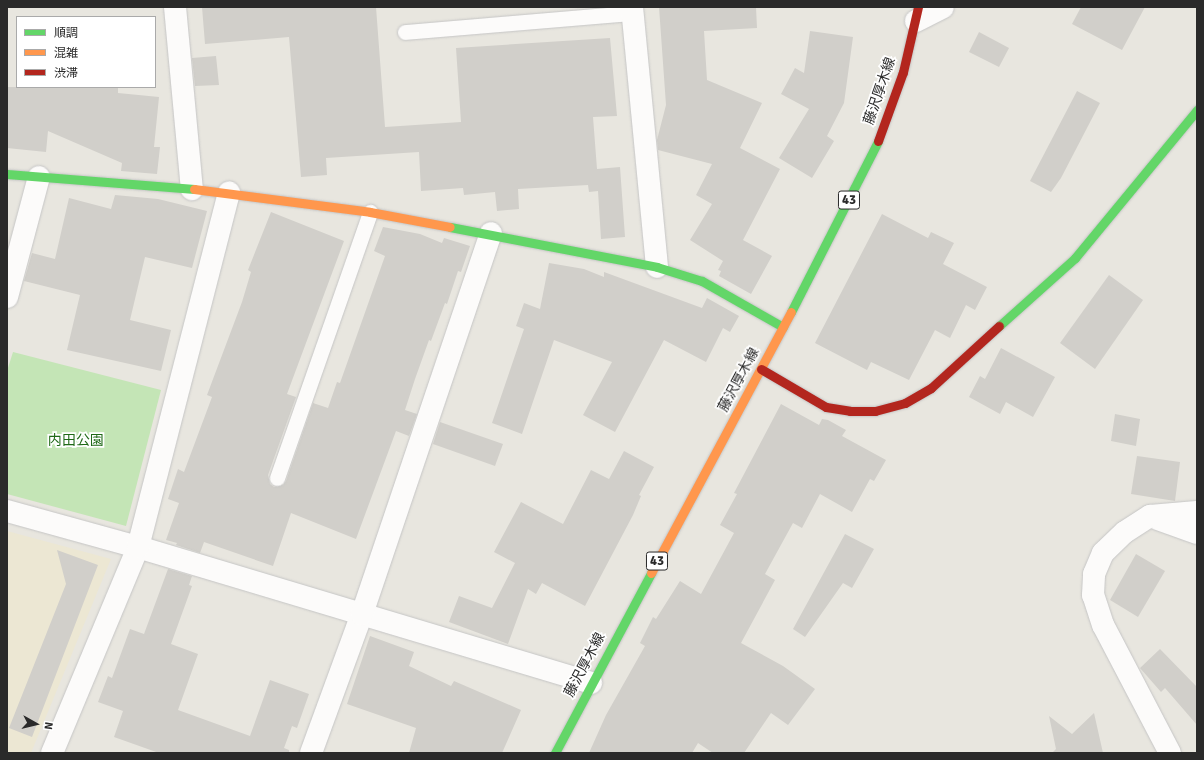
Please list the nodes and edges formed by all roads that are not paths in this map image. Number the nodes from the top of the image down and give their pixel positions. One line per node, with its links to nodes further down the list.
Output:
1 (175, 7): 9 (street)
2 (943, 7): 4 (street)
3 (632, 10): 5 (lane); 13 (street)
4 (917, 14): 15 (street, 藤沢厚木線 / 43)
5 (405, 32)
6 (1197, 110): 16 (street)
7 (7, 174): 8 (street)
8 (39, 177): 9 (street); 14 (street)
9 (192, 189): 10 (street)
10 (229, 192): 11 (street); 22 (street)
11 (370, 212): 12 (street); 17 (lane)
12 (491, 233): 13 (street); 23 (street)
13 (657, 267): 15 (street)
14 (7, 297)
15 (783, 327): 16 (street, 藤沢厚木線 / 43)
16 (761, 369): 24 (street, 藤沢厚木線 / 43)
17 (277, 478)
18 (7, 511): 22 (street)
19 (1197, 512): 20 (street)
20 (1150, 516): 21 (street); 28 (street)
21 (1197, 533)
22 (138, 546): 23 (street); 25 (street)
23 (362, 614): 24 (street); 26 (street)
24 (591, 683): 27 (street, 藤沢厚木線 / 43)
25 (52, 753)
26 (311, 753)
27 (555, 753)
28 (1170, 753)

